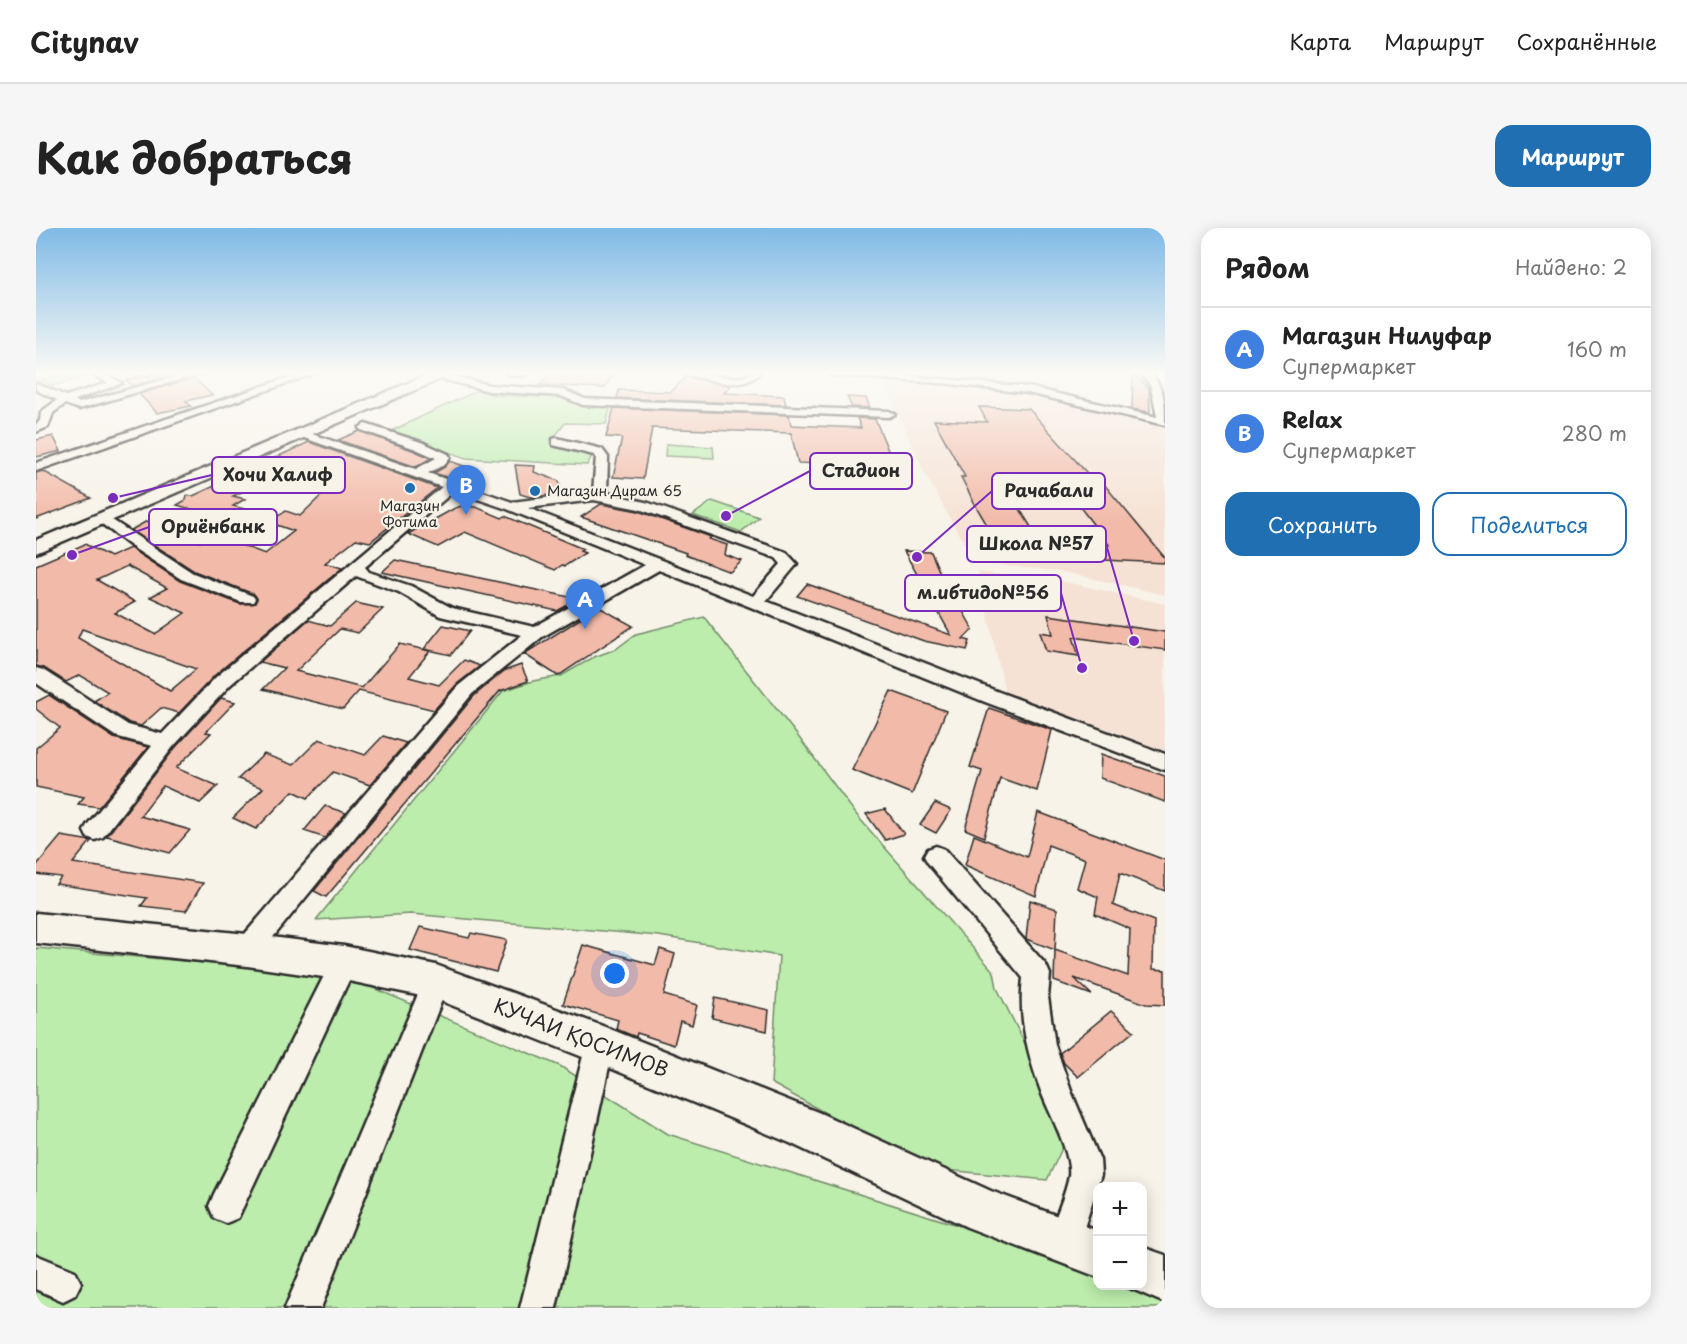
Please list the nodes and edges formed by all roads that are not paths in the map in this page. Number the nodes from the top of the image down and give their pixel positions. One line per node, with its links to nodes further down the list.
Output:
1 (161, 422): 7 (street)
2 (315, 422): 13 (main road)
3 (325, 422): 5 (main road)
4 (365, 428): 8 (street)
5 (299, 434): 8 (street); 12 (main road)
6 (558, 442): 10 (street)
7 (36, 466)
8 (418, 473): 9 (street)
9 (451, 486): 11 (street); 16 (street)
10 (594, 496): 11 (street); 18 (street)
11 (512, 506): 15 (street)
12 (103, 518): 14 (main road); 17 (street)
13 (36, 536)
14 (36, 547)
15 (658, 564): 18 (street); 19 (street)
16 (357, 567): 19 (street); 21 (street)
17 (247, 599)
18 (755, 603): 22 (street)
19 (536, 633): 26 (street)
20 (36, 674): 21 (street)
21 (166, 742): 23 (street)
22 (1165, 762)
23 (95, 831)
24 (936, 856): 31 (street)
25 (36, 928): 26 (main road, КУЧАИ ҚОСИМОВ)
26 (247, 950): 27 (main road, КУЧАИ ҚОСИМОВ)
27 (344, 963): 28 (main road, КУЧАИ ҚОСИМОВ); 30 (street)
28 (436, 982): 29 (main road, КУЧАИ ҚОСИМОВ); 34 (street)
29 (600, 1044): 31 (main road, КУЧАИ ҚОСИМОВ); 35 (street)
30 (226, 1206)
31 (1081, 1247)
32 (1147, 1272): 33 (main road)
33 (1165, 1279)
34 (303, 1308)
35 (538, 1308)

